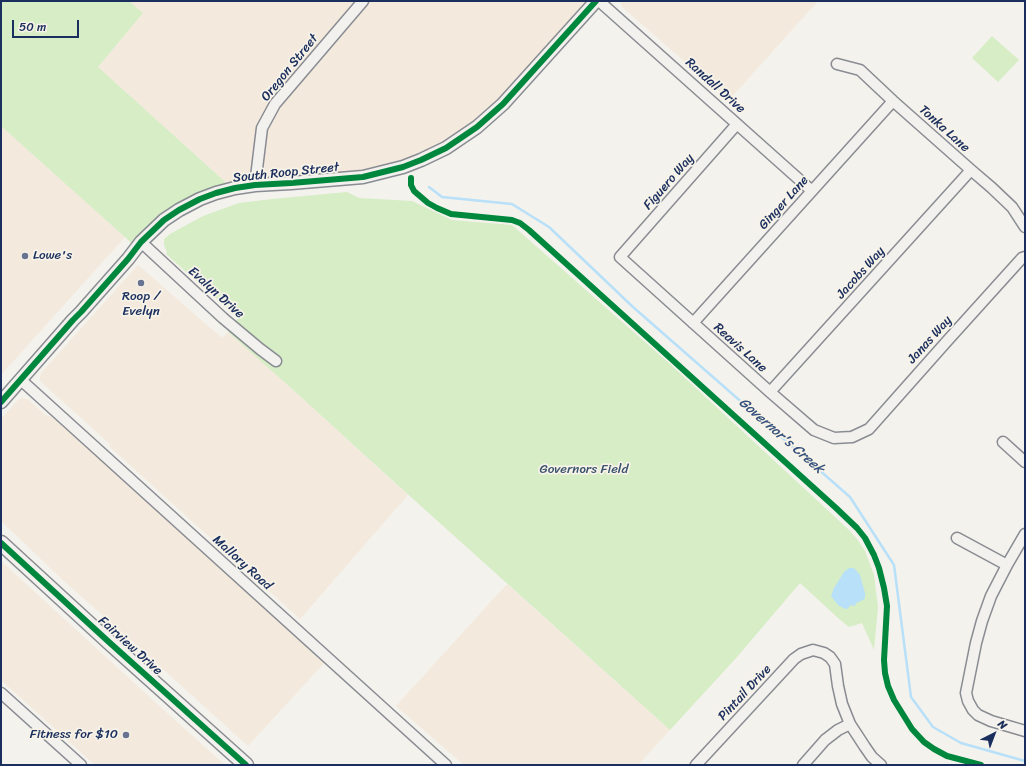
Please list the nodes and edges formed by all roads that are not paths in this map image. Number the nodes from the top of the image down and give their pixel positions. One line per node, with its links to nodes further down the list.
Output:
1 (363, 1): 8 (street, Oregon Street)
2 (596, 1): 8 (street, South Roop Street)
3 (600, 1): 6 (street, Randall Drive)
4 (837, 64): 5 (street, Tonka Lane)
5 (893, 101): 7 (street, Tonka Lane); 9 (street, Ginger Lane)
6 (737, 124): 9 (street, Randall Drive); 12 (street, Figuero Way)
7 (971, 170): 10 (street, Tonka Lane); 17 (street, Jacobs Way)
8 (255, 185): 11 (street, South Roop Street)
9 (812, 191): 14 (street, Ginger Lane)
10 (1025, 227)
11 (141, 242): 15 (street, Evalyn Drive); 16 (street, South Roop Street)
12 (620, 256): 14 (street, Reavis Lane)
13 (1025, 257): 19 (street, Janas Way)
14 (693, 322): 17 (street, Reavis Lane)
15 (276, 361)
16 (21, 380): 18 (street, South Roop Street); 31 (street, Mallory Road)
17 (770, 392): 19 (street, Reavis Lane)
18 (1, 402)
19 (852, 437)
20 (1003, 442): 21 (street)
21 (1025, 462)
22 (1025, 534): 25 (street)
23 (957, 538): 25 (street)
24 (1, 543): 30 (main road, Fairview Drive)
25 (1007, 565): 28 (street)
26 (1, 693): 29 (street)
27 (850, 724): 32 (street, Pintail Drive); 33 (street); 34 (street)
28 (1025, 731)
29 (81, 765)
30 (246, 765)
31 (446, 765)
32 (696, 765)
33 (803, 765)
34 (881, 765)

